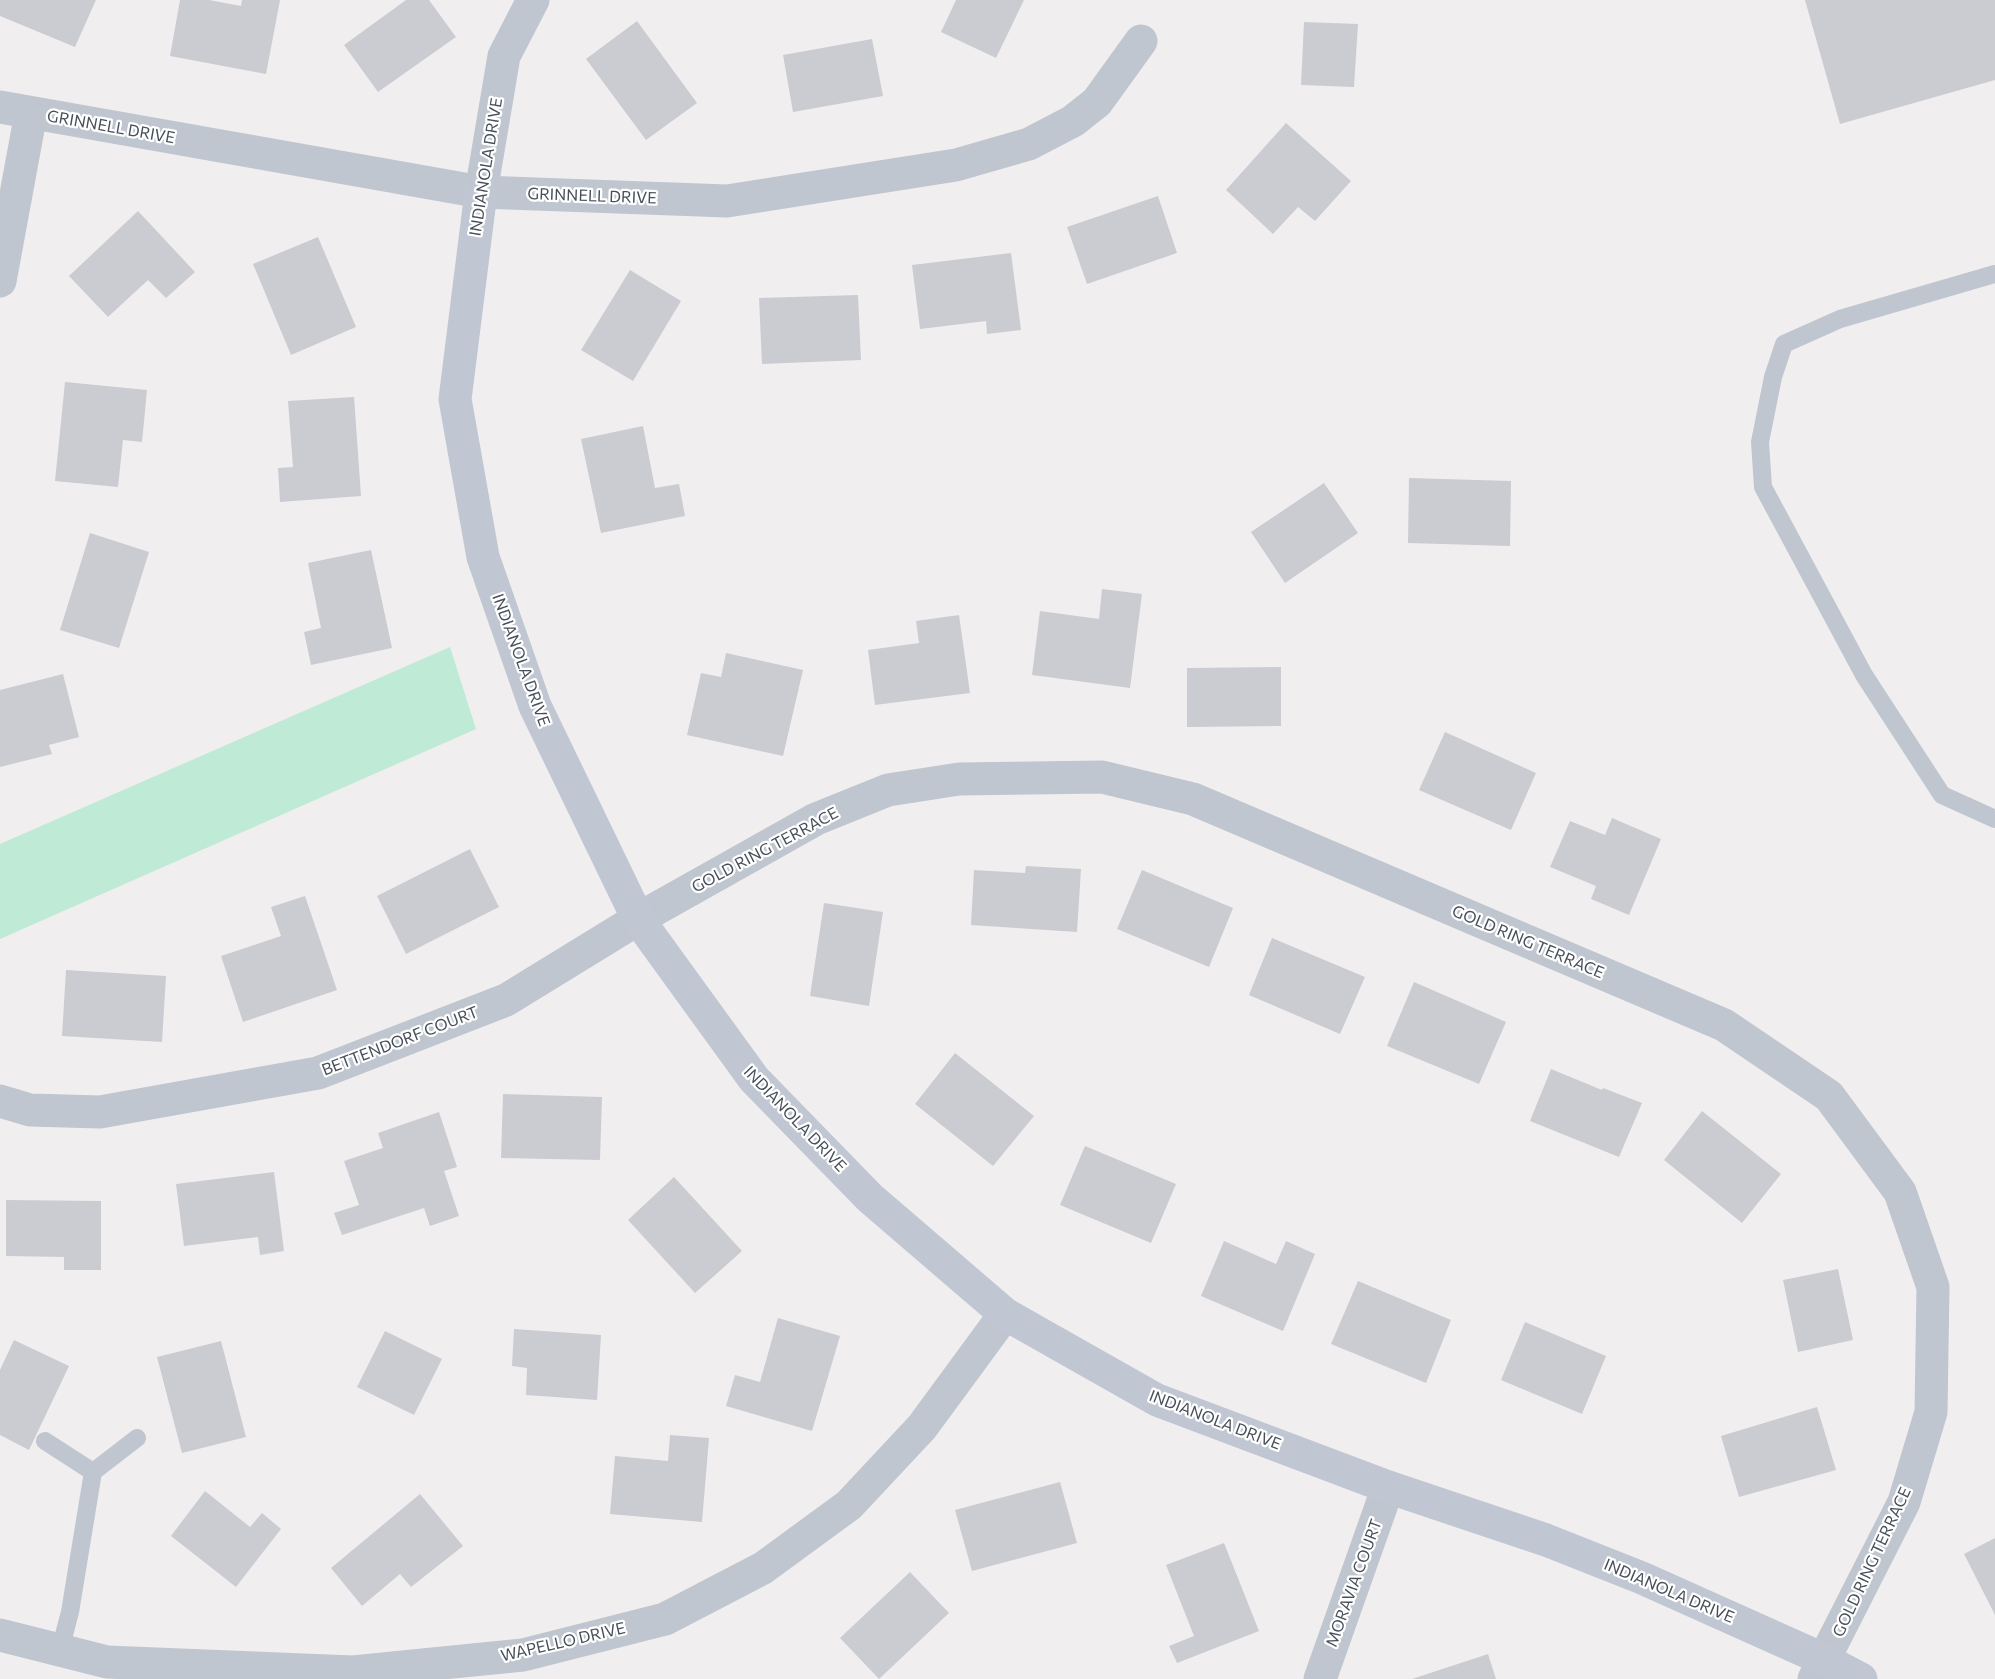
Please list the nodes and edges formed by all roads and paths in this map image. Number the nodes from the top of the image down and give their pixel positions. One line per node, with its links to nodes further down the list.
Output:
1 (533, 0): 4 (street, INDIANOLA DRIVE)
2 (1142, 41): 4 (street, GRINNELL DRIVE)
3 (16, 110): 4 (street, GRINNELL DRIVE); 6 (street)
4 (481, 192): 8 (street, INDIANOLA DRIVE)
5 (1995, 274): 7 (lane)
6 (0, 281)
7 (1995, 819)
8 (638, 920): 9 (street, BETTENDORF COURT); 10 (street, INDIANOLA DRIVE); 17 (street, GOLD RING TERRACE)
9 (0, 1101)
10 (1005, 1314): 14 (street, INDIANOLA DRIVE); 18 (street, WAPELLO DRIVE)
11 (137, 1438): 13 (lane)
12 (45, 1441): 13 (lane)
13 (93, 1472): 16 (lane)
14 (1388, 1487): 17 (street, INDIANOLA DRIVE); 19 (street, MORAVIA COURT)
15 (0, 1635): 16 (street, WAPELLO DRIVE)
16 (60, 1650): 18 (street, WAPELLO DRIVE)
17 (1819, 1669): 20 (street, INDIANOLA DRIVE)
18 (104, 1670)
19 (1320, 1679)
20 (1861, 1679)

